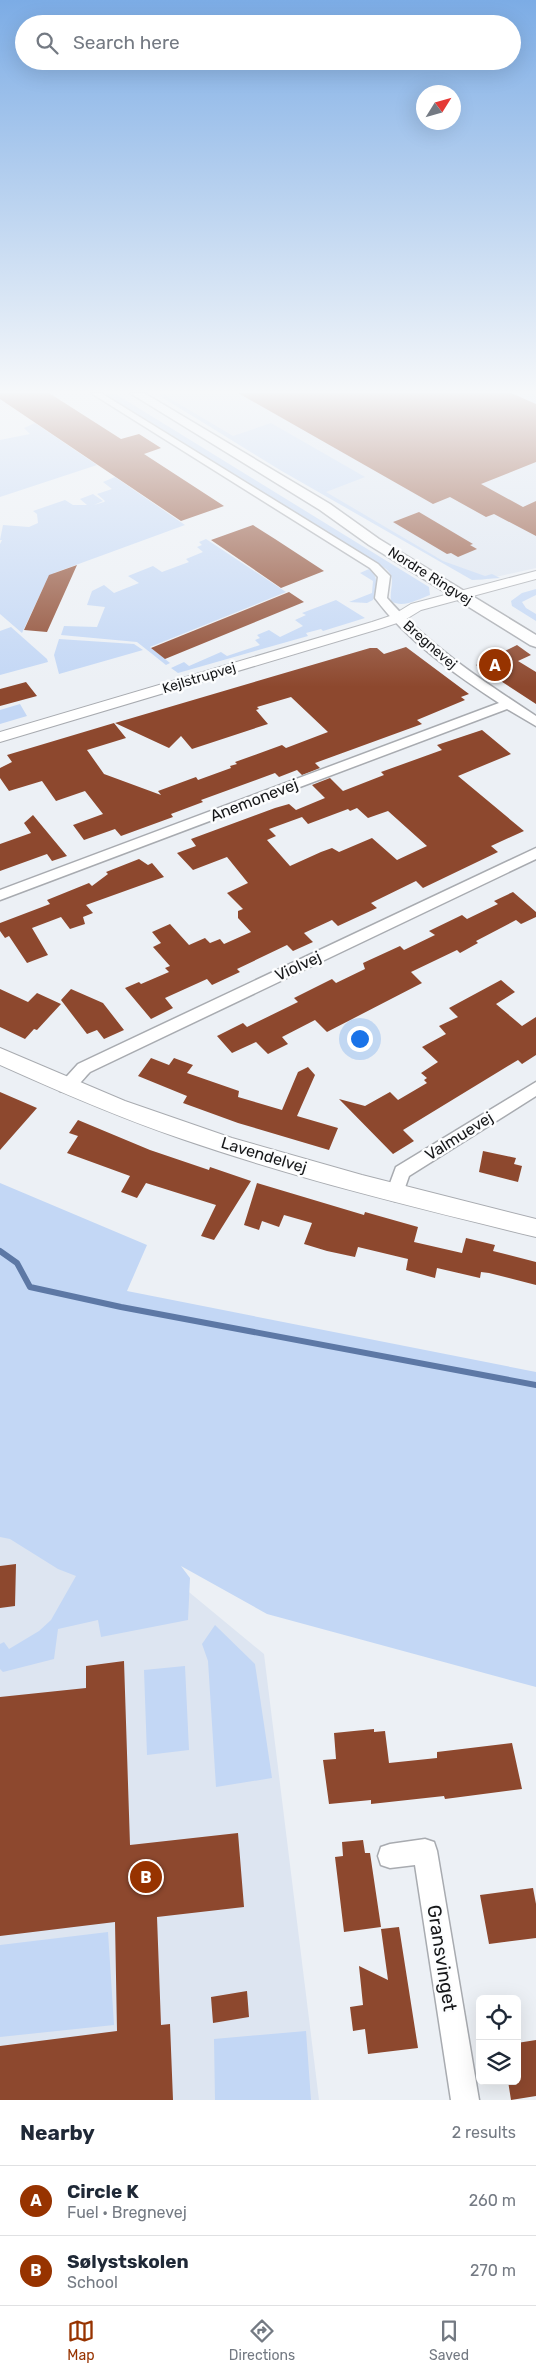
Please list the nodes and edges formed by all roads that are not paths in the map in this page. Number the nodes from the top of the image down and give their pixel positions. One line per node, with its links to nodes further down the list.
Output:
1 (253, 491): 6 (street, Bregnevej)
2 (298, 491): 5 (main road, Nordre Ringvej)
3 (536, 575): 5 (street, Kejlstrupvej)
4 (536, 582): 5 (street, Kejlstrupvej)
5 (475, 596): 6 (street, Kejlstrupvej); 7 (main road, Nordre Ringvej); 8 (main road, Nordre Ringvej)
6 (398, 618): 9 (street, Bregnevej); 11 (street, Kejlstrupvej)
7 (536, 627)
8 (536, 642)
9 (508, 704): 10 (street, Bregnevej); 13 (street, Anemonevej)
10 (536, 722)
11 (0, 737)
12 (536, 853): 15 (street, Violvej)
13 (0, 895)
14 (0, 1056): 15 (street, Lavendelvej)
15 (66, 1086): 17 (street, Lavendelvej)
16 (536, 1088): 17 (street, Valmuevej)
17 (395, 1194): 18 (street, Lavendelvej)
18 (536, 1228)
19 (390, 1856): 20 (street, Gransvinget)
20 (465, 2100)

